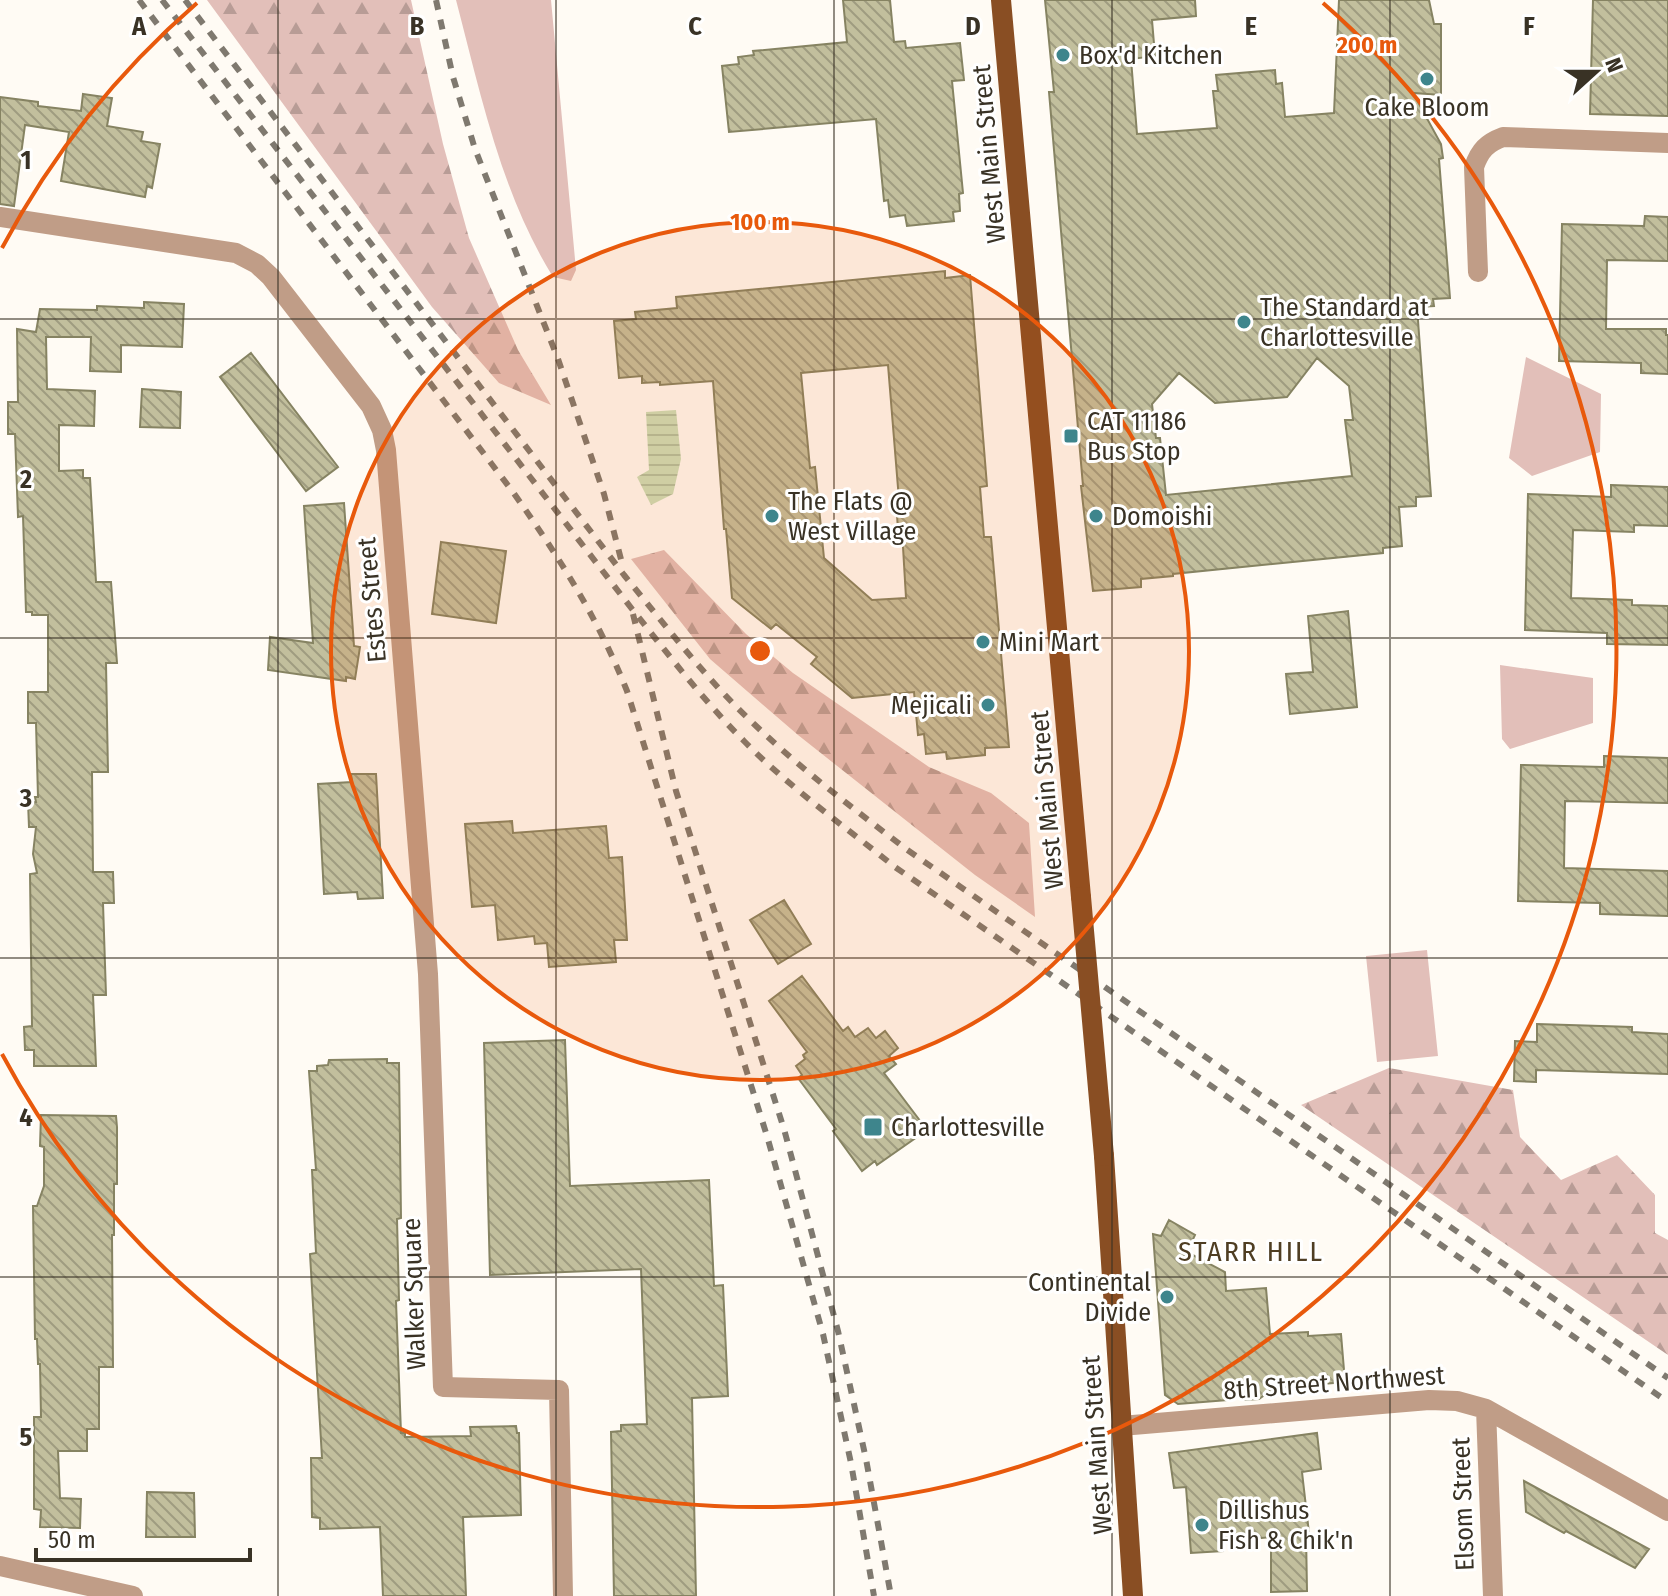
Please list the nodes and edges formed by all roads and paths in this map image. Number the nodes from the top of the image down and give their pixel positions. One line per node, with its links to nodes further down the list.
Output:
1 (1001, 0): 7 (main road, West Main Street, bridge)
2 (1668, 143): 4 (street)
3 (0, 217): 5 (street, Estes Street)
4 (1478, 272)
5 (428, 974): 11 (street, Walker Square)
6 (1486, 1409): 7 (street, 8th Street Northwest); 8 (street, 8th Street Northwest); 13 (street, Elsom Street)
7 (1121, 1426): 12 (main road, West Main Street)
8 (1668, 1511)
9 (0, 1566): 10 (street)
10 (133, 1596)
11 (563, 1596)
12 (1133, 1596)
13 (1493, 1596)

